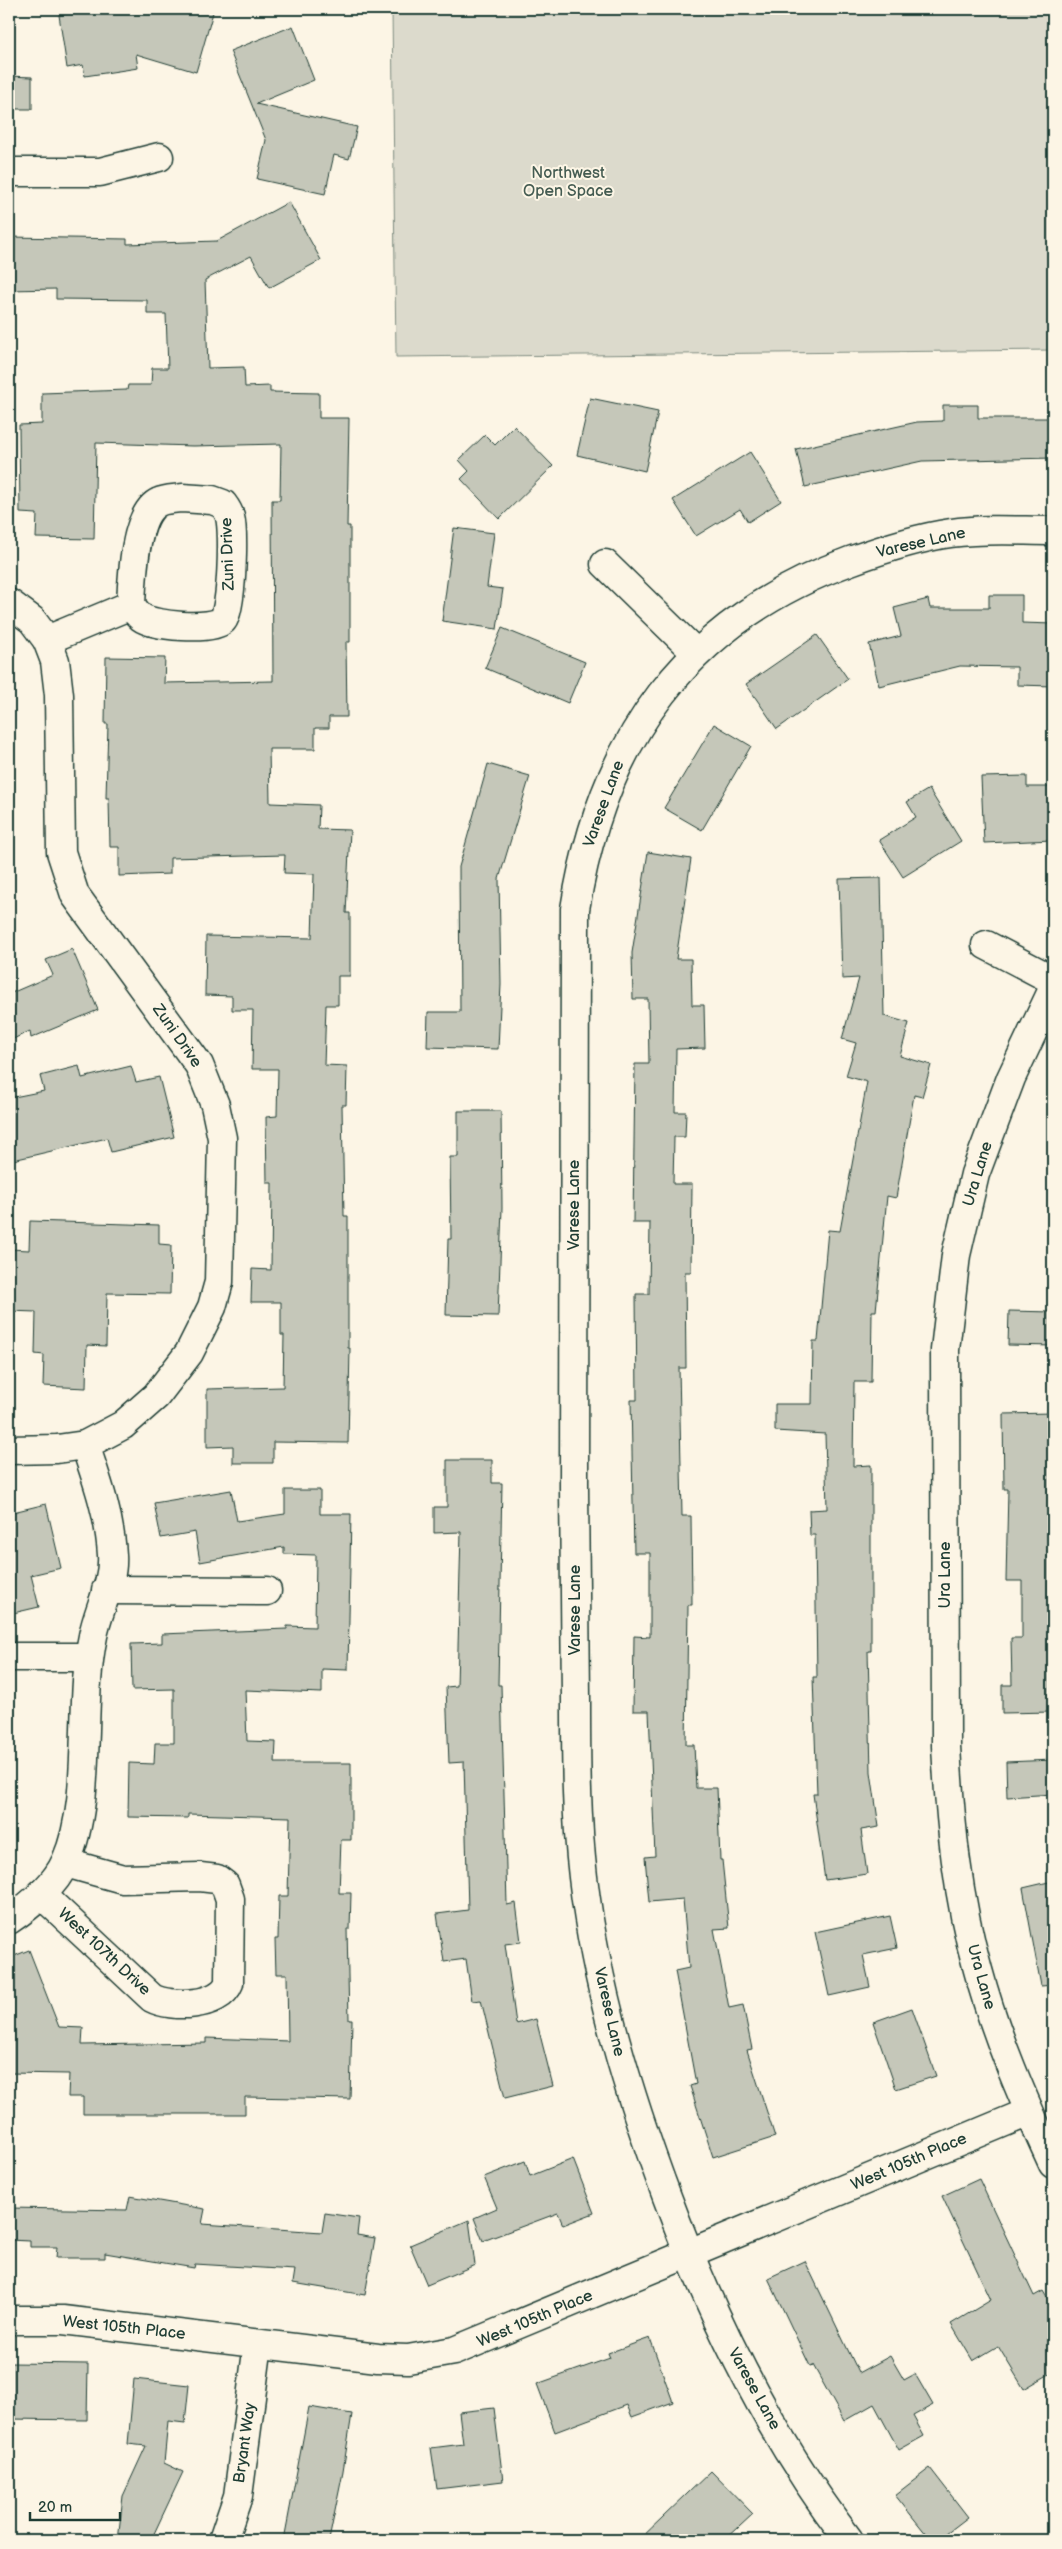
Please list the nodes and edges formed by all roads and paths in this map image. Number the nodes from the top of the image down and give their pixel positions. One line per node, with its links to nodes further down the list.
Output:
1 (159, 156): 2 (street)
2 (9, 172)
3 (1053, 531): 8 (street, Varese Lane)
4 (605, 564): 8 (street)
5 (9, 603): 7 (street, Zuni Drive)
6 (131, 605): 6 (street, Zuni Drive); 7 (street)
7 (47, 640): 12 (street, Zuni Drive)
8 (696, 653): 23 (street, Varese Lane)
9 (986, 945): 10 (street)
10 (1053, 980)
11 (1053, 989): 21 (street, Ura Lane)
12 (85, 1445): 13 (street, Zuni Drive); 14 (street)
13 (9, 1450)
14 (106, 1590): 15 (street); 17 (street)
15 (267, 1591)
16 (9, 1657): 17 (street)
17 (89, 1657): 18 (street)
18 (66, 1863): 19 (street); 19 (street, West 107th Drive)
19 (41, 1894): 20 (street)
20 (9, 1920)
21 (1029, 2112): 22 (street, Ura Lane); 23 (street, West 105th Place)
22 (1053, 2164)
23 (688, 2254): 25 (street, West 105th Place); 27 (street, Varese Lane)
24 (9, 2320): 25 (street, West 105th Place)
25 (258, 2344): 26 (street, Bryant Way)
26 (223, 2540)
27 (849, 2540)

